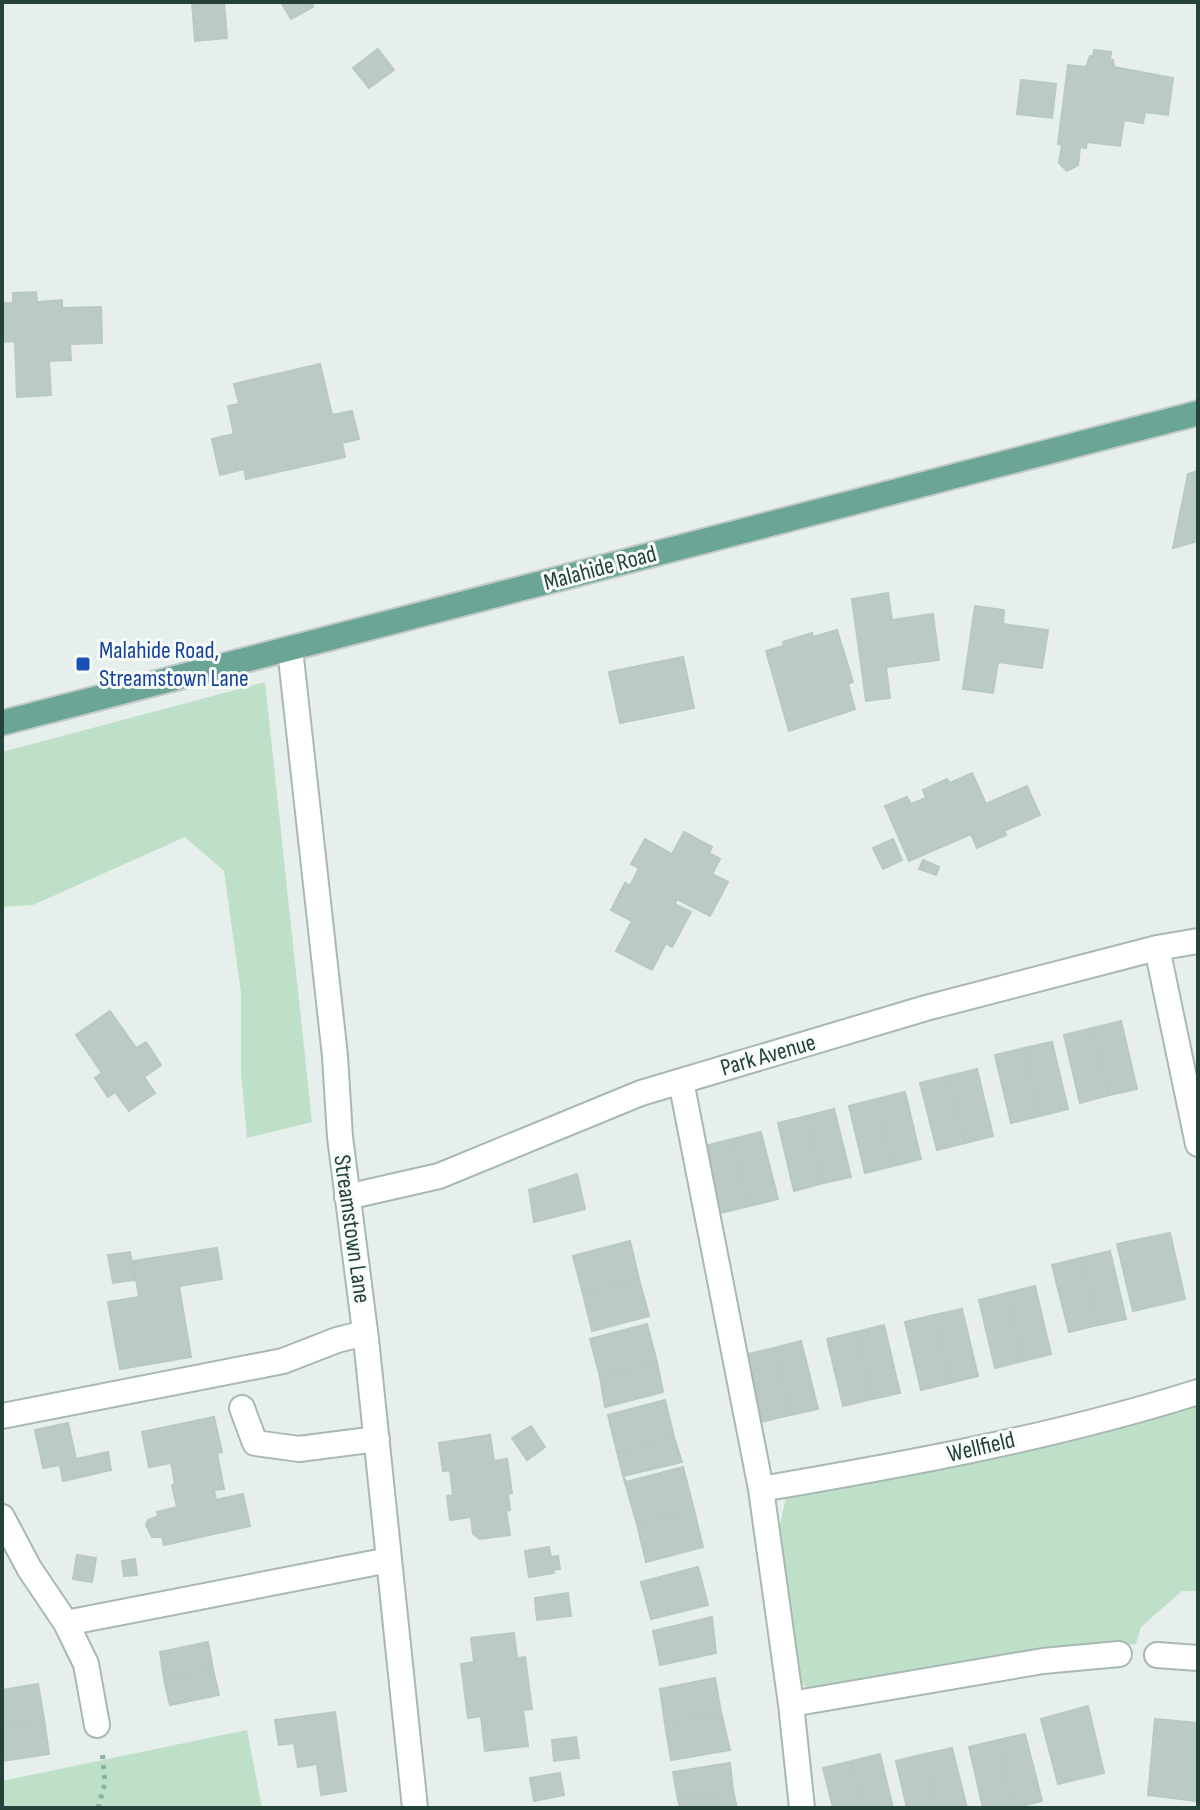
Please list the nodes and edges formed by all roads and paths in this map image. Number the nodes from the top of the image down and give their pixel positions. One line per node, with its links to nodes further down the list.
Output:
1 (1198, 413): 2 (main road, Malahide Road)
2 (290, 649): 3 (main road, Malahide Road); 8 (street, Streamstown Lane)
3 (2, 723)
4 (1198, 941): 5 (street, Park Avenue)
5 (1157, 948): 6 (street, Park Avenue); 7 (street)
6 (681, 1081): 8 (street, Park Avenue); 14 (street)
7 (1198, 1144)
8 (347, 1197): 9 (street, Streamstown Lane)
9 (365, 1333): 12 (street); 13 (street, Streamstown Lane)
10 (1198, 1392): 14 (street, Wellfield)
11 (242, 1408): 13 (street)
12 (2, 1416)
13 (377, 1439): 16 (street, Streamstown Lane)
14 (761, 1489): 21 (street)
15 (2, 1517): 17 (street)
16 (389, 1560): 17 (street); 24 (street, Streamstown Lane)
17 (66, 1623): 22 (street)
18 (1119, 1654): 21 (street)
19 (1157, 1655): 20 (street)
20 (1198, 1658)
21 (791, 1704): 25 (street)
22 (97, 1725): 23 (path)
23 (98, 1808)
24 (415, 1808)
25 (802, 1808)

